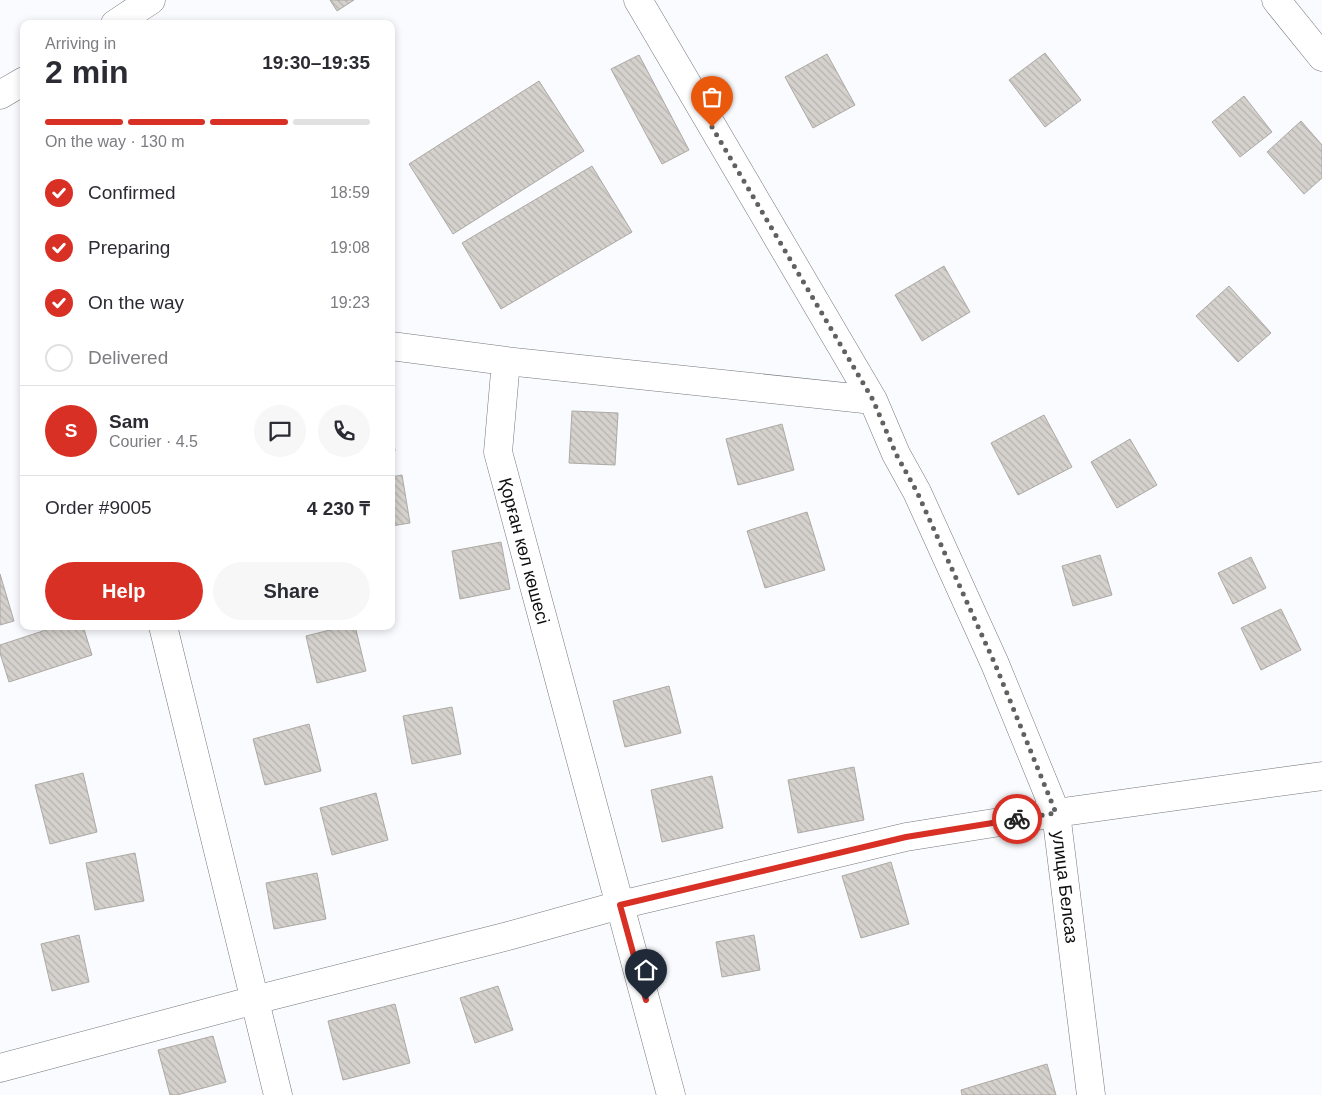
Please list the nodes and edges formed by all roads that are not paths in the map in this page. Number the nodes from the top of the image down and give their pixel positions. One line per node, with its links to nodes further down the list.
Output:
1 (152, 0): 4 (street)
2 (638, 0): 10 (street, улица Белсаз)
3 (1276, 0): 5 (street)
4 (121, 20)
5 (1322, 57)
6 (20, 83): 7 (street)
7 (0, 95)
8 (395, 347): 9 (street)
9 (506, 361): 10 (street); 14 (street, Қорған көл көшесі)
10 (873, 400): 13 (street, улица Белсаз)
11 (163, 630): 15 (street)
12 (1322, 776): 13 (street)
13 (1056, 813): 14 (street); 19 (street, улица Белсаз)
14 (620, 905): 15 (street); 18 (street, Қорған көл көшесі)
15 (255, 1000): 16 (street); 17 (street)
16 (0, 1068)
17 (278, 1095)
18 (671, 1095)
19 (1091, 1095)

